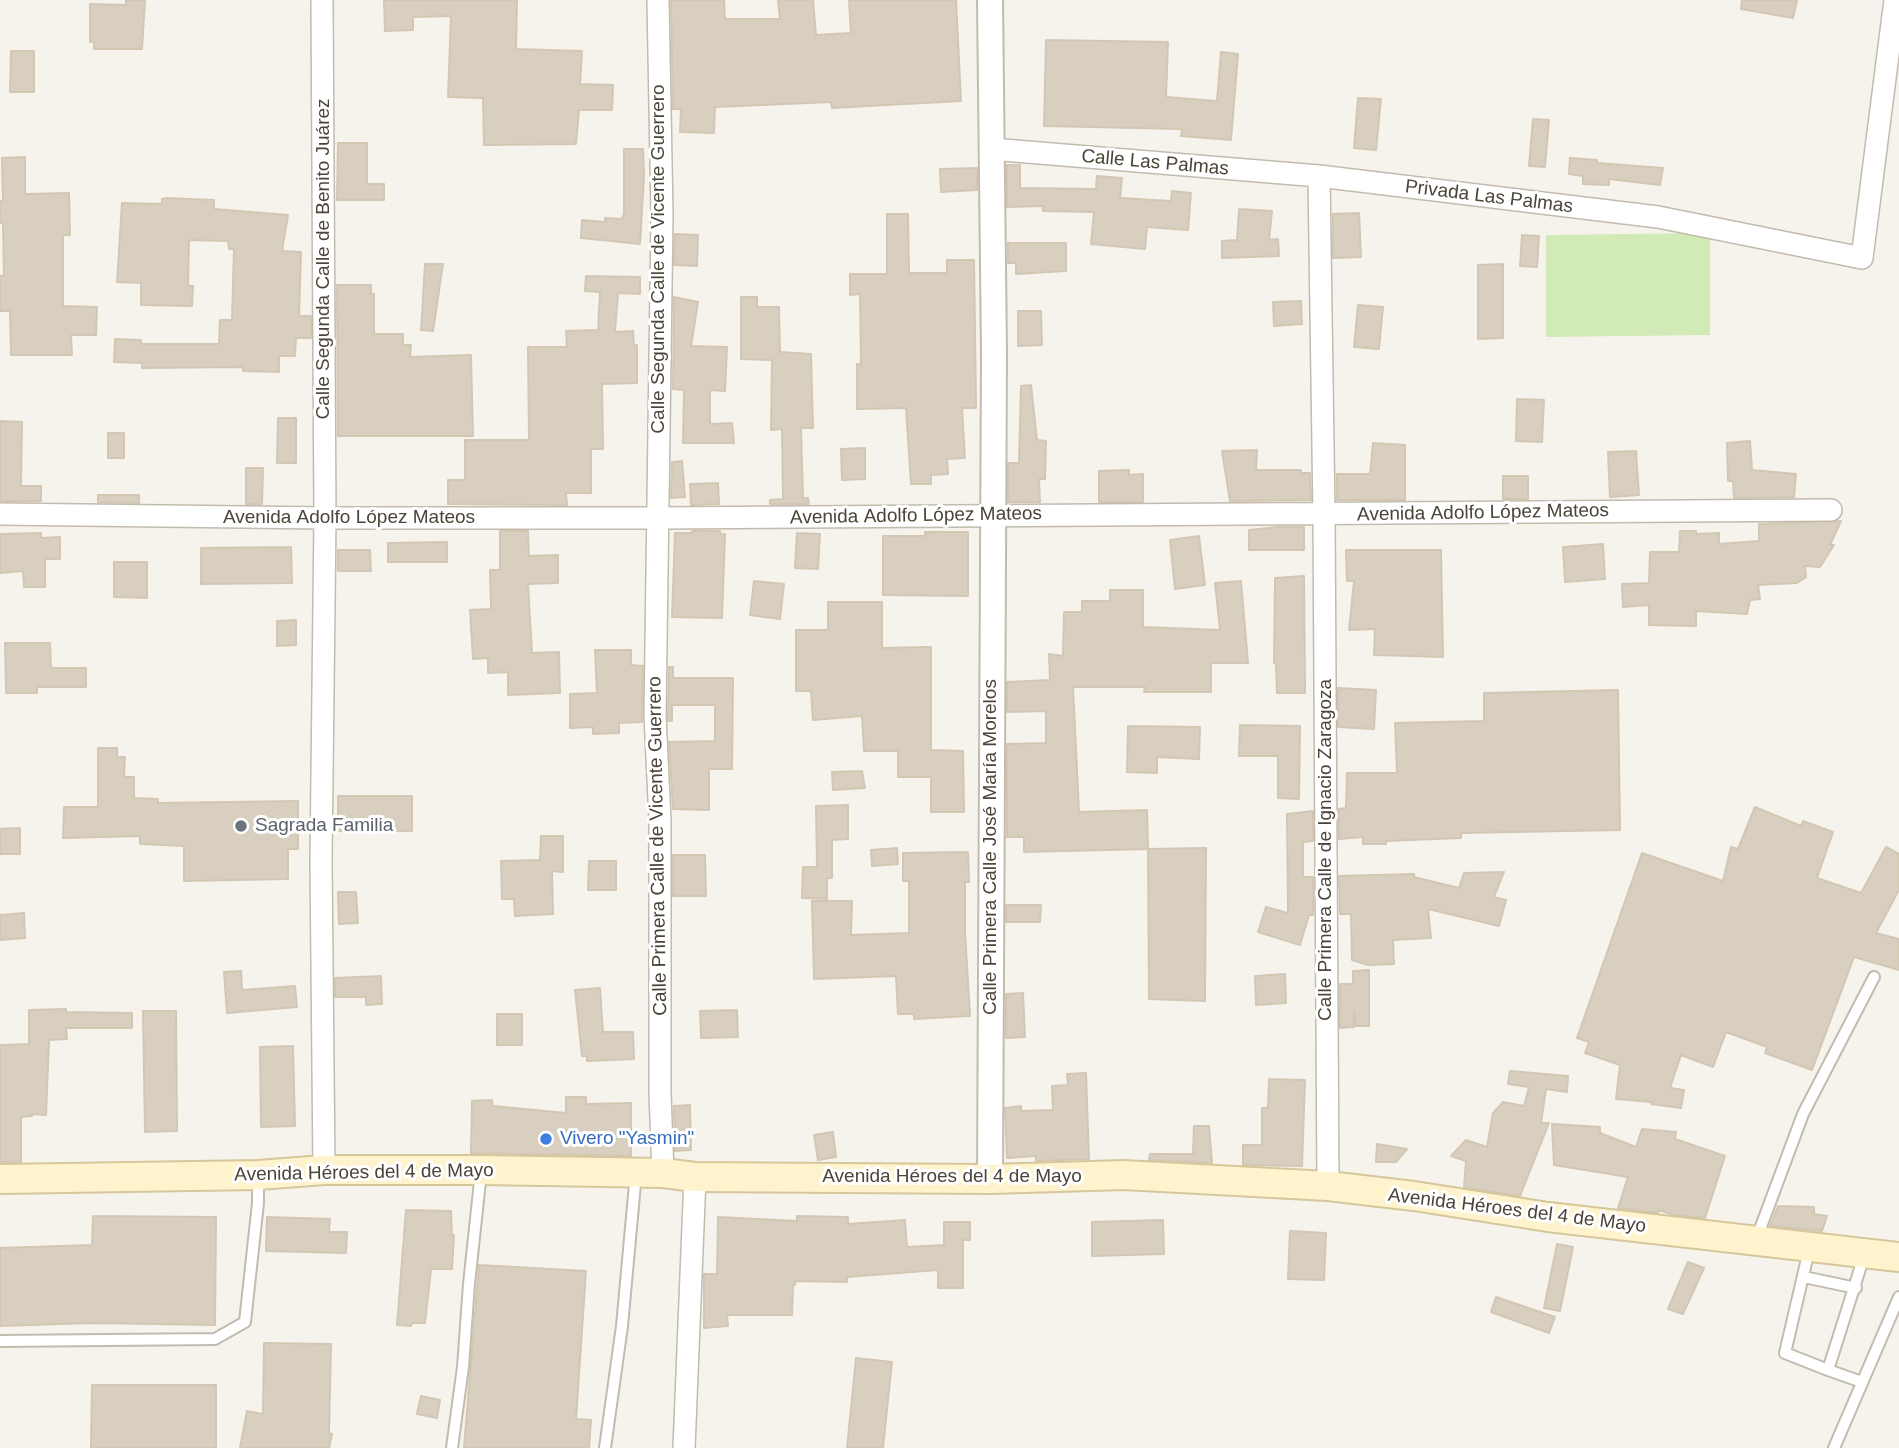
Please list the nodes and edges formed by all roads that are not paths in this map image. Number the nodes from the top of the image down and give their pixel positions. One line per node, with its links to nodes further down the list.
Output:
1 (323, 0): 11 (street, Calle Segunda Calle de Benito Juárez)
2 (658, 0): 12 (street, Calle Segunda Calle de Vicente Guerrero)
3 (990, 0): 5 (street, Calle Primera Calle José María Morelos)
4 (1895, 0): 6 (street, Privada Las Palmas)
5 (990, 149): 6 (street, Calle Las Palmas); 9 (street, Calle Primera Calle José María Morelos)
6 (1319, 176): 10 (street, Calle Primera Calle de Ignacio Zaragoza)
7 (1831, 510): 10 (street, Avenida Adolfo López Mateos)
8 (0, 514): 11 (street, Avenida Adolfo López Mateos)
9 (992, 514): 10 (street, Avenida Adolfo López Mateos); 12 (street, Avenida Adolfo López Mateos); 20 (street, Calle Primera Calle José María Morelos)
10 (1324, 515): 21 (street, Calle Primera Calle de Ignacio Zaragoza)
11 (325, 518): 12 (street, Avenida Adolfo López Mateos); 14 (street, Calle Segunda Calle de Benito Juárez)
12 (659, 518): 16 (street, Calle Primera Calle de Vicente Guerrero)
13 (1874, 977): 22 (lane)
14 (324, 1170): 15 (main road, Avenida Héroes del 4 de Mayo); 17 (main road, Avenida Héroes del 4 de Mayo)
15 (481, 1170): 16 (main road, Avenida Héroes del 4 de Mayo); 32 (lane)
16 (649, 1173): 18 (main road, Avenida Héroes del 4 de Mayo); 33 (lane)
17 (258, 1175): 19 (main road, Avenida Héroes del 4 de Mayo); 29 (lane)
18 (695, 1177): 20 (main road, Avenida Héroes del 4 de Mayo); 34 (street)
19 (0, 1179)
20 (990, 1179): 21 (main road, Avenida Héroes del 4 de Mayo)
21 (1328, 1186): 22 (main road, Avenida Héroes del 4 de Mayo)
22 (1756, 1240): 23 (main road, Avenida Héroes del 4 de Mayo)
23 (1810, 1247): 24 (main road, Avenida Héroes del 4 de Mayo); 26 (lane)
24 (1865, 1253): 25 (main road, Avenida Héroes del 4 de Mayo); 27 (lane)
25 (1899, 1257)
26 (1804, 1277): 27 (lane); 30 (lane)
27 (1856, 1288): 30 (lane)
28 (1899, 1297): 31 (lane)
29 (0, 1341)
30 (1828, 1370): 31 (lane)
31 (1862, 1382): 35 (lane)
32 (452, 1448)
33 (606, 1448)
34 (684, 1448)
35 (1834, 1448)

